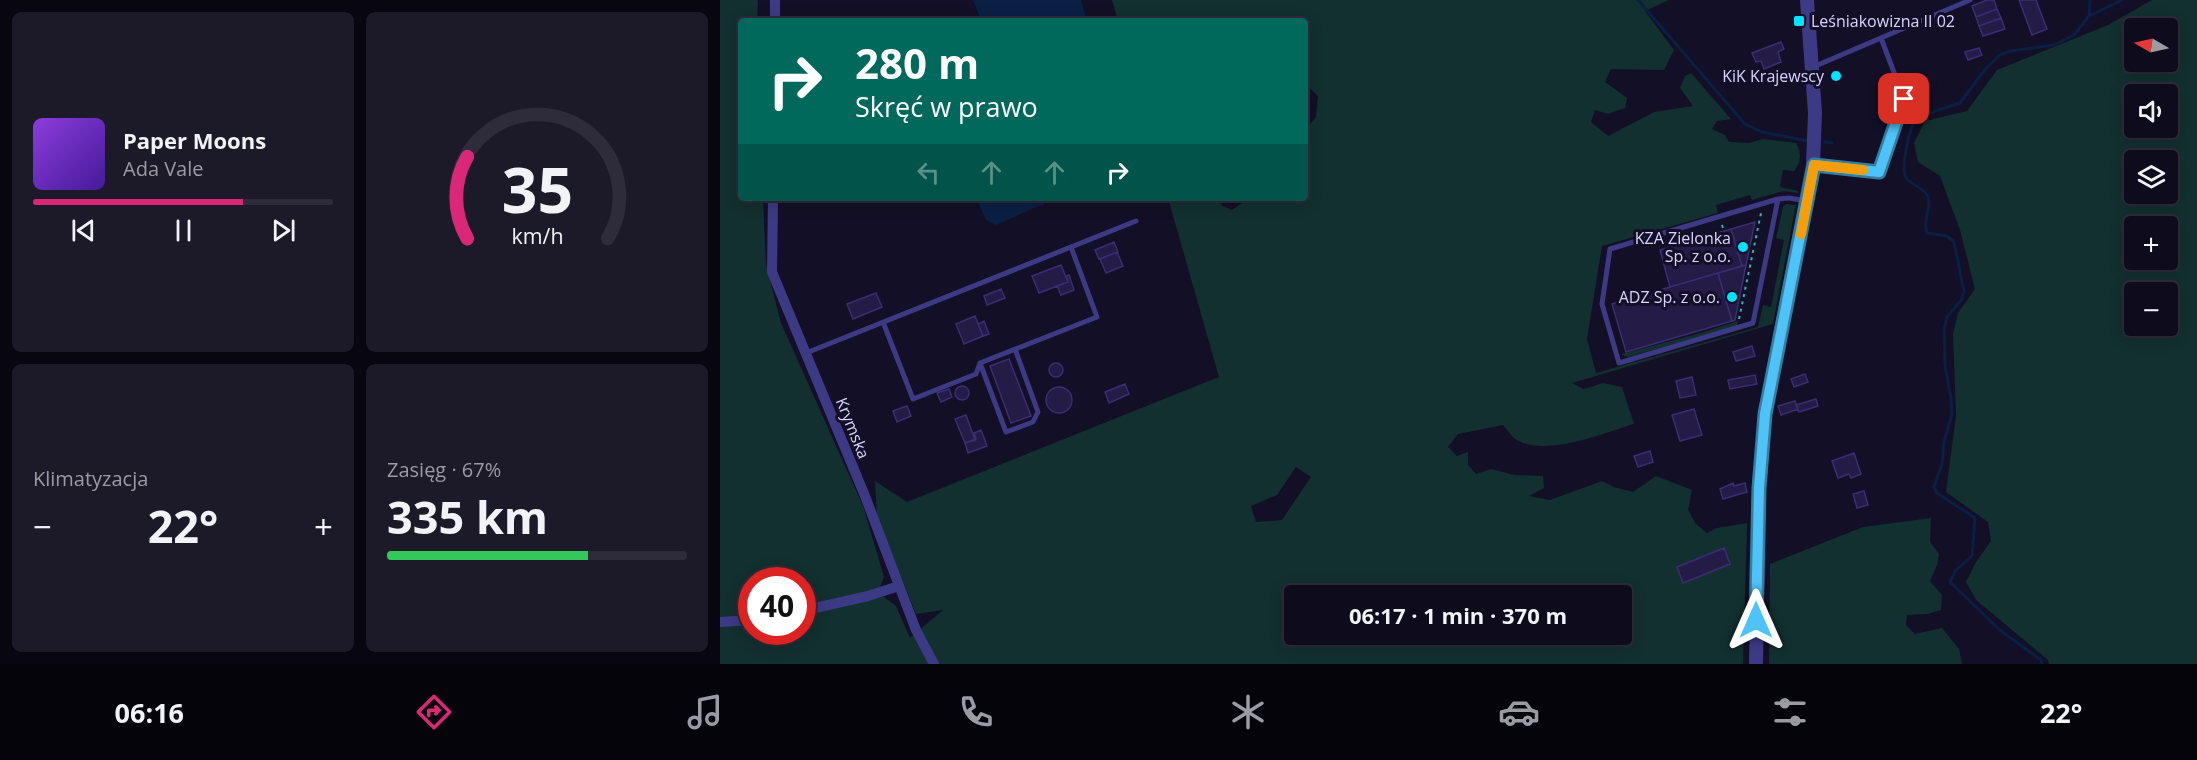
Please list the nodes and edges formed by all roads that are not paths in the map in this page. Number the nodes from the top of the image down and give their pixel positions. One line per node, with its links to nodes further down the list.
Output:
1 (775, 0): 4 (street)
2 (1807, 0): 6 (street)
3 (1971, 0): 5 (lane)
4 (775, 18)
5 (1881, 38): 6 (lane); 7 (lane)
6 (1812, 68): 7 (street)
7 (1814, 165): 10 (street)
8 (1778, 199): 8 (lane); 10 (lane)
9 (773, 201): 15 (street, Krymska)
10 (1807, 201): 22 (street)
11 (1136, 221): 12 (lane)
12 (1071, 247): 13 (lane); 14 (lane)
13 (883, 322): 15 (lane); 16 (lane)
14 (1015, 349): 16 (lane); 16 (lane)
15 (806, 353): 17 (street, Krymska)
16 (980, 363)
17 (899, 586): 18 (street); 21 (street, Krymska)
18 (816, 608)
19 (738, 621): 20 (street)
20 (720, 622)
21 (934, 664)
22 (1756, 664)

